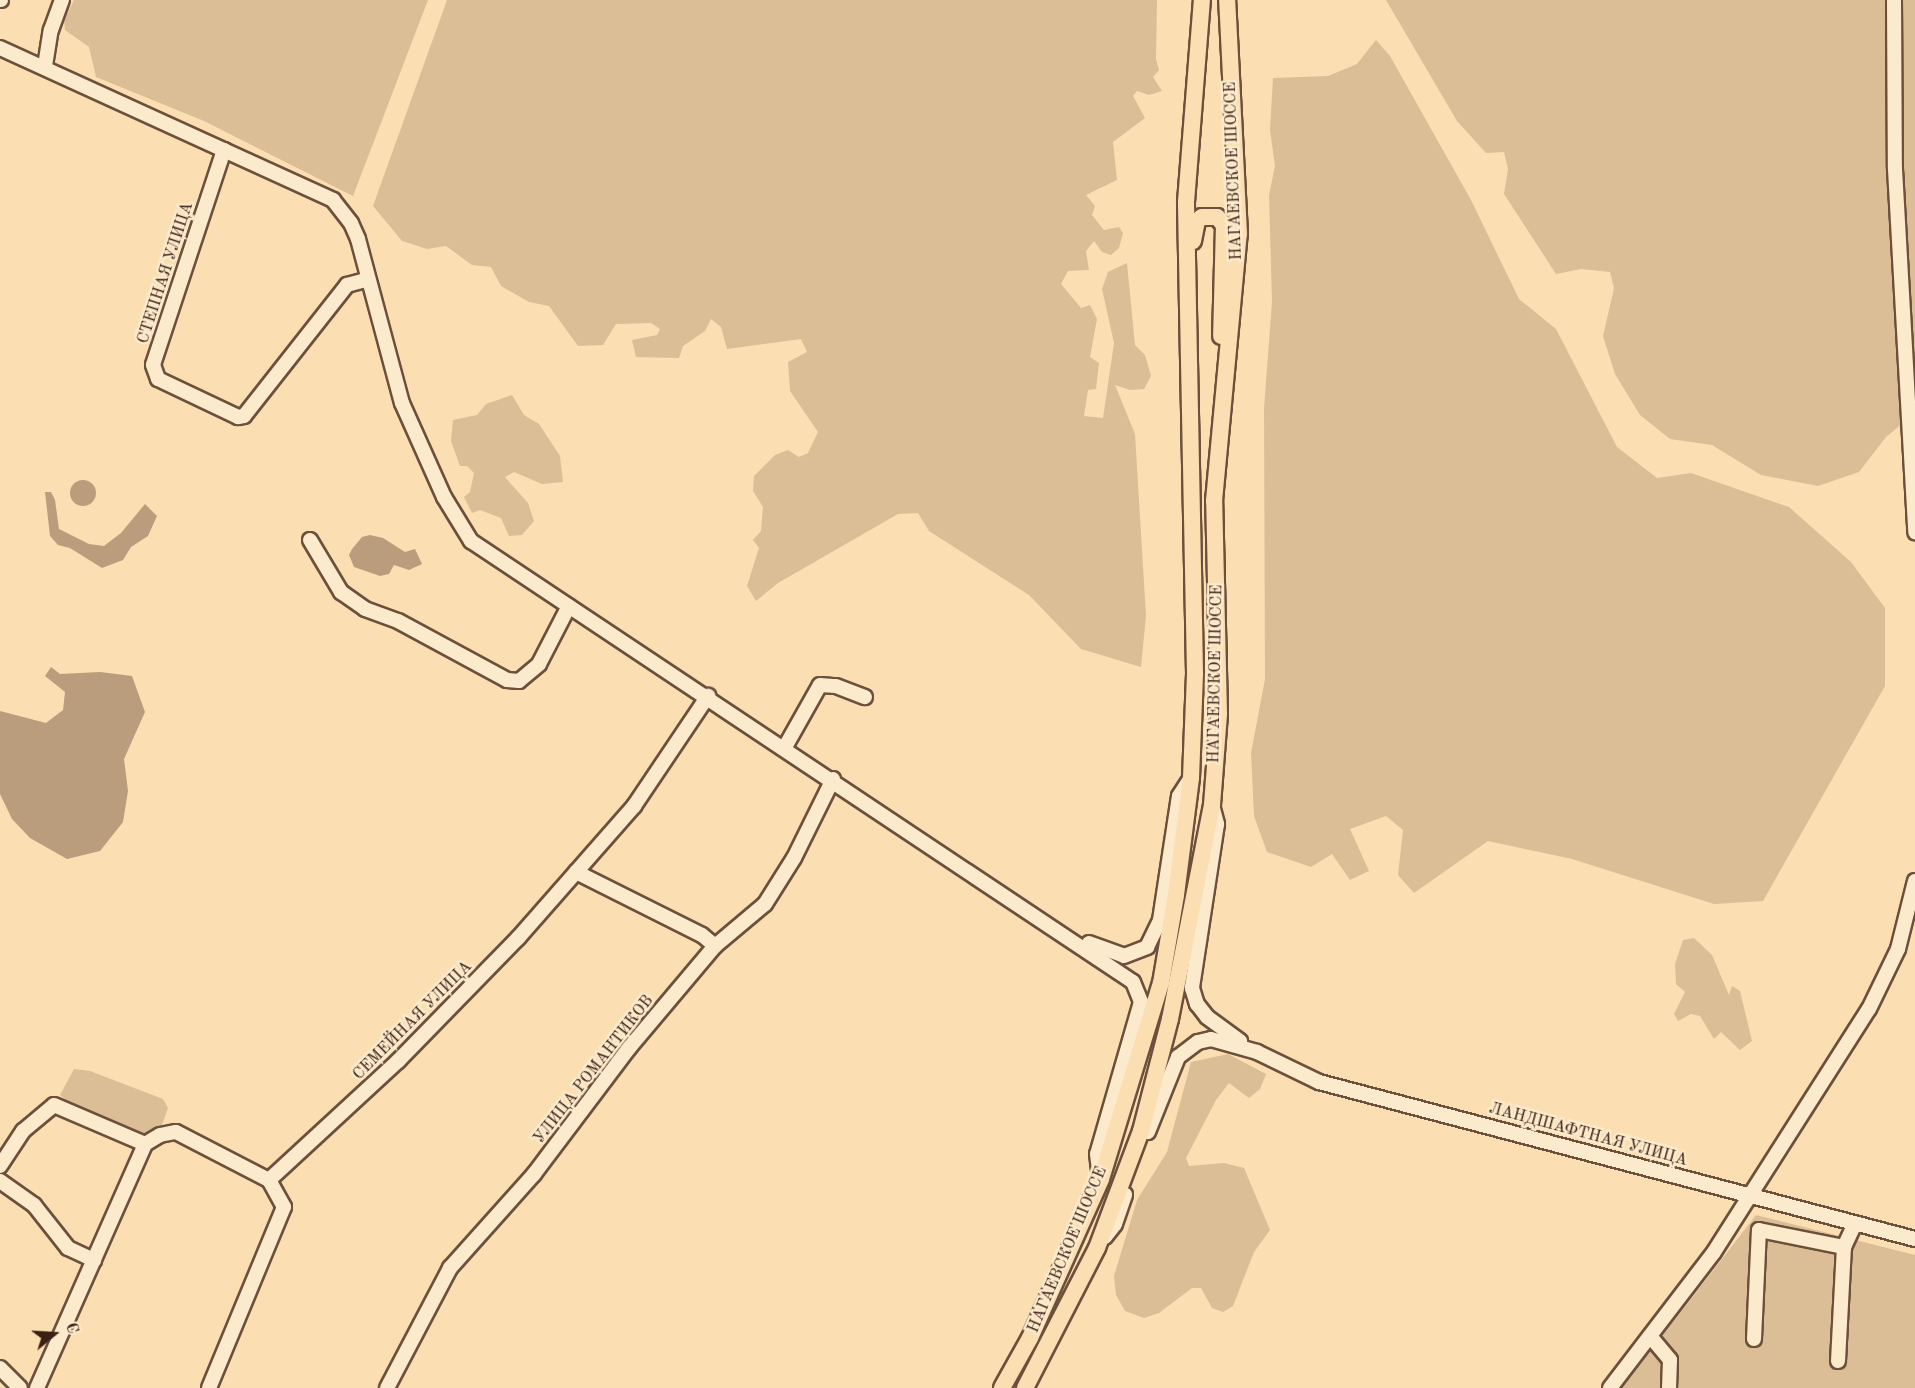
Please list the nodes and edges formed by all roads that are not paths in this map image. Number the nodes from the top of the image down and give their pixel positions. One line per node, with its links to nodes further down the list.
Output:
1 (62, 0): 6 (street)
2 (1202, 0): 10 (main road, НАГАЕВСКОЕ ШОССЕ)
3 (1227, 0): 9 (main road, НАГАЕВСКОЕ ШОССЕ)
4 (1894, 0): 11 (street)
5 (0, 48): 6 (street)
6 (45, 66): 7 (street)
7 (224, 150): 8 (street); 8 (street, СТЕПНАЯ УЛИЦА)
8 (366, 280): 13 (street)
9 (1222, 405): 10 (main road); 19 (main road, НАГАЕВСКОЕ ШОССЕ)
10 (1191, 411): 17 (main road, НАГАЕВСКОЕ ШОССЕ)
11 (1915, 532)
12 (310, 540): 13 (street)
13 (569, 606): 14 (street)
14 (708, 696): 16 (street); 20 (street, СЕМЕЙНАЯ УЛИЦА)
15 (865, 697): 16 (street)
16 (785, 747): 18 (street)
17 (1191, 778): 22 (street); 27 (main road, НАГАЕВСКОЕ ШОССЕ)
18 (833, 780): 22 (street); 23 (street, УЛИЦА РОМАНТИКОВ)
19 (1212, 804): 24 (street); 34 (main road, НАГАЕВСКОЕ ШОССЕ)
20 (576, 872): 23 (street); 28 (street, СЕМЕЙНАЯ УЛИЦА)
21 (1915, 881): 30 (street)
22 (1064, 934): 27 (street)
23 (715, 946): 43 (street, УЛИЦА РОМАНТИКОВ)
24 (1257, 1052): 30 (street, ЛАНДШАФТНАЯ УЛИЦА); 34 (street)
25 (145, 1144): 26 (street); 28 (street); 35 (street)
26 (0, 1166)
27 (1101, 1179): 44 (main road, НАГАЕВСКОЕ ШОССЕ)
28 (269, 1180): 42 (street)
29 (0, 1181): 35 (street)
30 (1753, 1195): 31 (street, ЛАНДШАФТНАЯ УЛИЦА); 36 (street)
31 (1855, 1223): 32 (street, ЛАНДШАФТНАЯ УЛИЦА); 33 (street)
32 (1915, 1239)
33 (1844, 1247): 37 (street); 38 (street)
34 (1097, 1248): 45 (main road, НАГАЕВСКОЕ ШОССЕ)
35 (94, 1260): 41 (street)
36 (1650, 1336): 46 (street); 47 (street)
37 (1754, 1339)
38 (1838, 1361)
39 (0, 1368): 40 (street)
40 (20, 1388)
41 (38, 1388)
42 (209, 1388)
43 (387, 1388)
44 (1002, 1388)
45 (1025, 1388)
46 (1610, 1388)
47 (1669, 1388)

